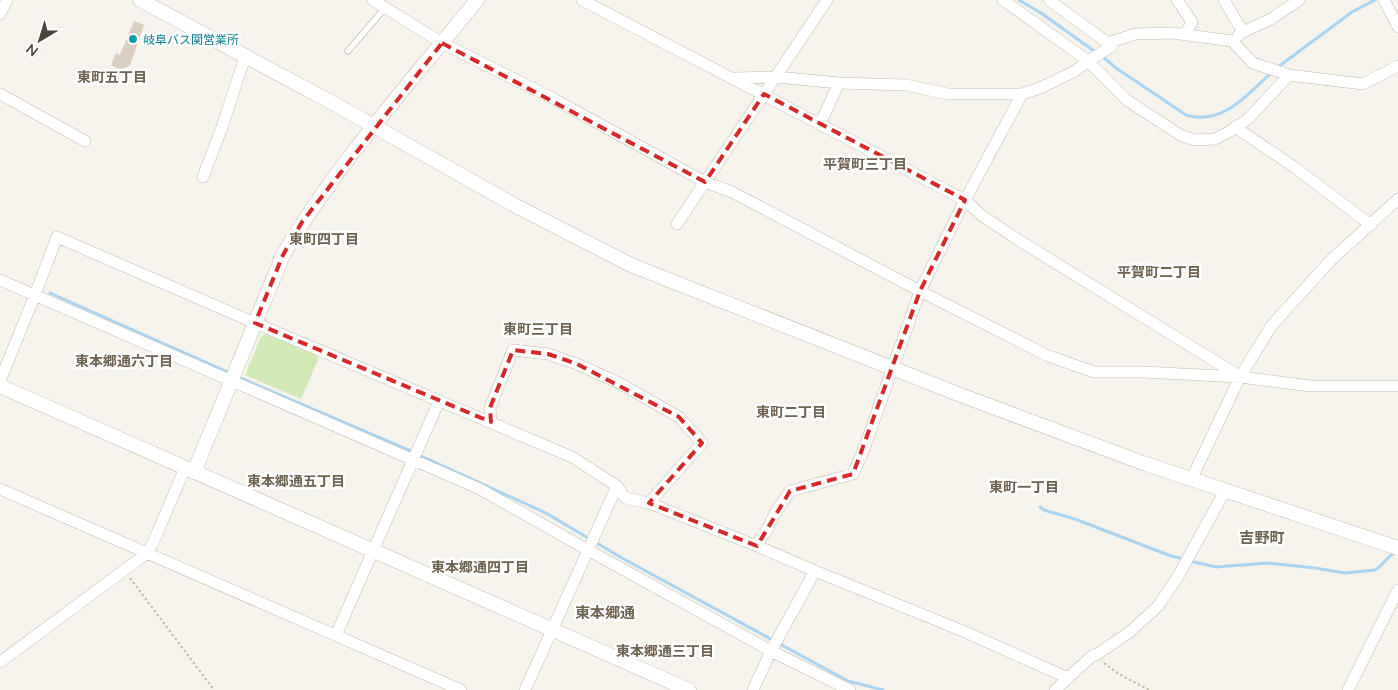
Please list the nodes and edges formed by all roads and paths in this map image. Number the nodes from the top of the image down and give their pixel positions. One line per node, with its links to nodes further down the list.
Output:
1 (7, 0): 14 (street)
2 (140, 0): 22 (street)
3 (373, 0): 13 (street)
4 (477, 0): 19 (street)
5 (582, 0): 27 (street)
6 (827, 0): 26 (street)
7 (1003, 0): 23 (street)
8 (1048, 0): 20 (street)
9 (1177, 0): 17 (street)
10 (1224, 0): 16 (street)
11 (1299, 0): 16 (street)
12 (1384, 0): 15 (street)
13 (385, 8): 19 (street); 21 (lane)
14 (0, 14)
15 (1398, 27)
16 (1243, 32): 18 (street)
17 (1184, 35): 18 (street); 20 (street)
18 (1232, 41): 25 (street)
19 (442, 43): 33 (street); 37 (street)
20 (1108, 43): 23 (street)
21 (348, 51)
22 (245, 57): 33 (street); 36 (street)
23 (1088, 61): 31 (street); 34 (street)
24 (1398, 66): 25 (street)
25 (1289, 75): 34 (street)
26 (776, 77): 27 (street); 28 (street); 30 (street)
27 (733, 78): 30 (street)
28 (839, 83): 31 (street); 32 (street)
29 (0, 94): 35 (street)
30 (764, 94): 32 (street); 37 (street)
31 (1022, 94): 39 (street)
32 (820, 124): 39 (street)
33 (375, 126): 45 (street); 46 (street)
34 (1235, 127): 41 (street)
35 (86, 141)
36 (204, 176)
37 (705, 182): 40 (street); 43 (street)
38 (1398, 199): 41 (street)
39 (965, 200): 43 (street); 47 (street)
40 (677, 224)
41 (1371, 225): 47 (street)
42 (0, 280): 44 (street)
43 (920, 291): 46 (street); 47 (street)
44 (36, 295): 45 (street); 48 (street); 49 (street)
45 (255, 323): 49 (street); 52 (street)
46 (891, 367): 56 (street); 61 (street)
47 (1240, 377): 51 (street); 56 (street)
48 (0, 381)
49 (231, 381): 54 (street); 55 (street)
50 (0, 386): 55 (street)
51 (1398, 386)
52 (439, 401): 53 (street); 54 (street)
53 (491, 422): 57 (street); 60 (street)
54 (414, 461): 63 (street); 64 (street)
55 (190, 470): 63 (street); 65 (street)
56 (1191, 480): 59 (street)
57 (617, 486): 60 (street); 64 (street)
58 (0, 489): 65 (street)
59 (1225, 491): 62 (street); 72 (street)
60 (649, 503): 61 (street)
61 (758, 546): 67 (street)
62 (1398, 548)
63 (374, 550): 69 (street); 70 (street)
64 (588, 550): 69 (street); 71 (street)
65 (146, 554): 66 (street); 70 (street)
66 (124, 570): 73 (street); 75 (path)
67 (815, 571): 71 (street); 74 (street)
68 (1398, 590): 83 (street)
69 (553, 629): 77 (street); 78 (street)
70 (336, 635): 76 (street)
71 (771, 650): 79 (street); 80 (street)
72 (1094, 655): 74 (street); 82 (path)
73 (0, 662)
74 (1068, 678): 81 (street)
75 (214, 690)
76 (461, 690)
77 (525, 690)
78 (689, 690)
79 (753, 690)
80 (850, 690)
81 (1055, 690)
82 (1149, 690)
83 (1348, 690)

